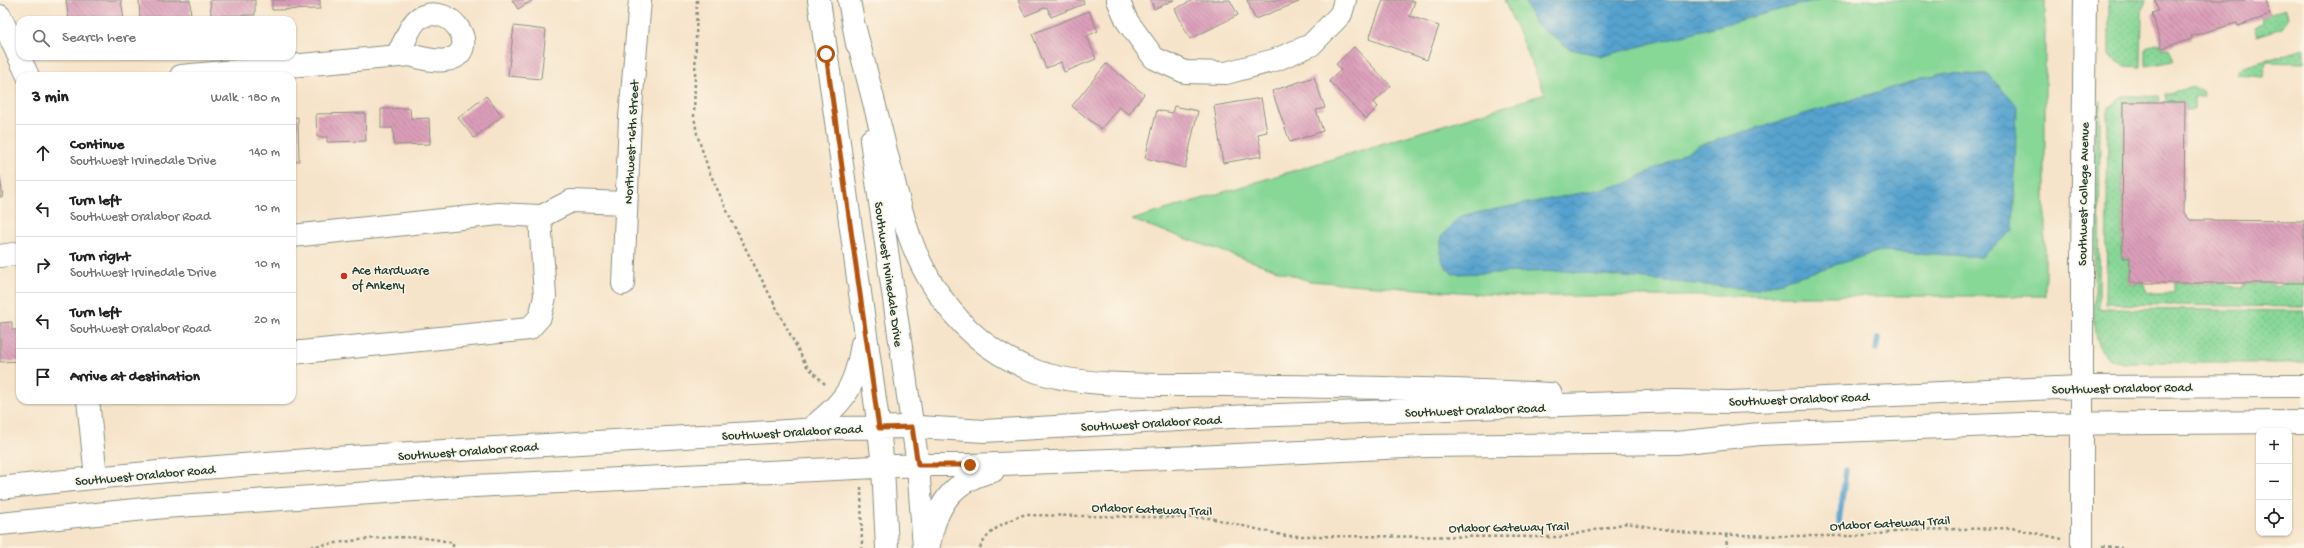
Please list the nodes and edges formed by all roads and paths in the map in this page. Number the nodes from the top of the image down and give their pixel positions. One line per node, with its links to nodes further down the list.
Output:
1 (640, 0): 15 (main road, Northwest 16th Street)
2 (697, 0): 25 (path)
3 (819, 0): 21 (main road)
4 (849, 0): 9 (main road, Southwest Irvinedale Drive)
5 (1118, 0): 6 (main road)
6 (1344, 0)
7 (2085, 0): 24 (main road, Southwest College Avenue)
8 (0, 16): 10 (main road)
9 (855, 29): 26 (main road); 30 (main road, Southwest Irvinedale Drive)
10 (16, 50)
11 (395, 56): 14 (main road)
12 (21, 60): 13 (main road)
13 (26, 72)
14 (224, 72)
15 (626, 203): 16 (main road); 20 (main road, Northwest 16th Street)
16 (540, 216): 17 (main road); 22 (main road)
17 (296, 236)
18 (16, 254): 19 (main road)
19 (0, 256)
20 (623, 284)
21 (865, 323): 31 (main road); 32 (main road)
22 (296, 353)
23 (2304, 386): 24 (main road, Southwest Oralabor Road)
24 (2081, 387): 26 (main road, Southwest Oralabor Road); 29 (main road, Southwest College Avenue)
25 (830, 389)
26 (1674, 401): 30 (main road, Southwest Oralabor Road)
27 (88, 404): 36 (main road)
28 (2304, 422): 29 (main road)
29 (2082, 425): 33 (main road); 41 (main road, Southwest College Avenue)
30 (912, 427): 31 (main road, Southwest Oralabor Road); 34 (main road, Southwest Irvinedale Drive)
31 (879, 428): 32 (main road, Southwest Oralabor Road); 35 (main road)
32 (810, 430): 36 (main road, Southwest Oralabor Road)
33 (1028, 463): 34 (main road); 47 (main road)
34 (918, 465): 35 (main road); 46 (main road, Southwest Irvinedale Drive)
35 (884, 467): 39 (main road); 45 (main road)
36 (96, 477): 37 (main road, Southwest Oralabor Road)
37 (0, 488)
38 (861, 490): 44 (path)
39 (0, 524)
40 (1726, 535): 41 (path, Orlabor Gateway Trail); 48 (path, Orlabor Gateway Trail); 49 (path)
41 (2082, 546): 50 (path, Orlabor Gateway Trail)
42 (299, 548): 43 (path)
43 (453, 548)
44 (862, 548)
45 (887, 548)
46 (924, 548)
47 (928, 548)
48 (980, 548)
49 (1727, 548)
50 (2122, 548)

